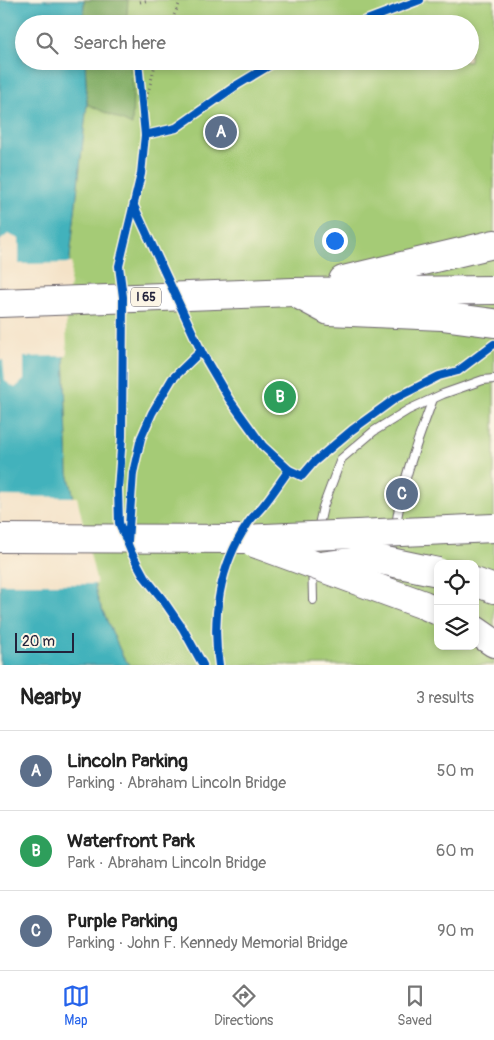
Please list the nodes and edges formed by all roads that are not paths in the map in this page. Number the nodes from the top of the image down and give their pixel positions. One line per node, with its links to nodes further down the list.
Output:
1 (494, 244): 3 (highway)
2 (494, 290): 3 (highway)
3 (293, 292): 4 (highway, I 65); 5 (highway, I 65)
4 (0, 303)
5 (494, 323)
6 (494, 379): 7 (lane)
7 (432, 399): 11 (lane); 17 (lane)
8 (494, 528): 10 (highway, bridge)
9 (0, 538): 10 (highway)
10 (243, 539): 13 (highway, bridge)
11 (395, 539)
12 (393, 558): 18 (lane)
13 (317, 567): 14 (highway, bridge); 19 (highway, bridge)
14 (434, 571)
15 (479, 583): 16 (highway)
16 (494, 589)
17 (312, 600)
18 (394, 600)
19 (434, 609)
20 (479, 633): 21 (highway)
21 (494, 643)

